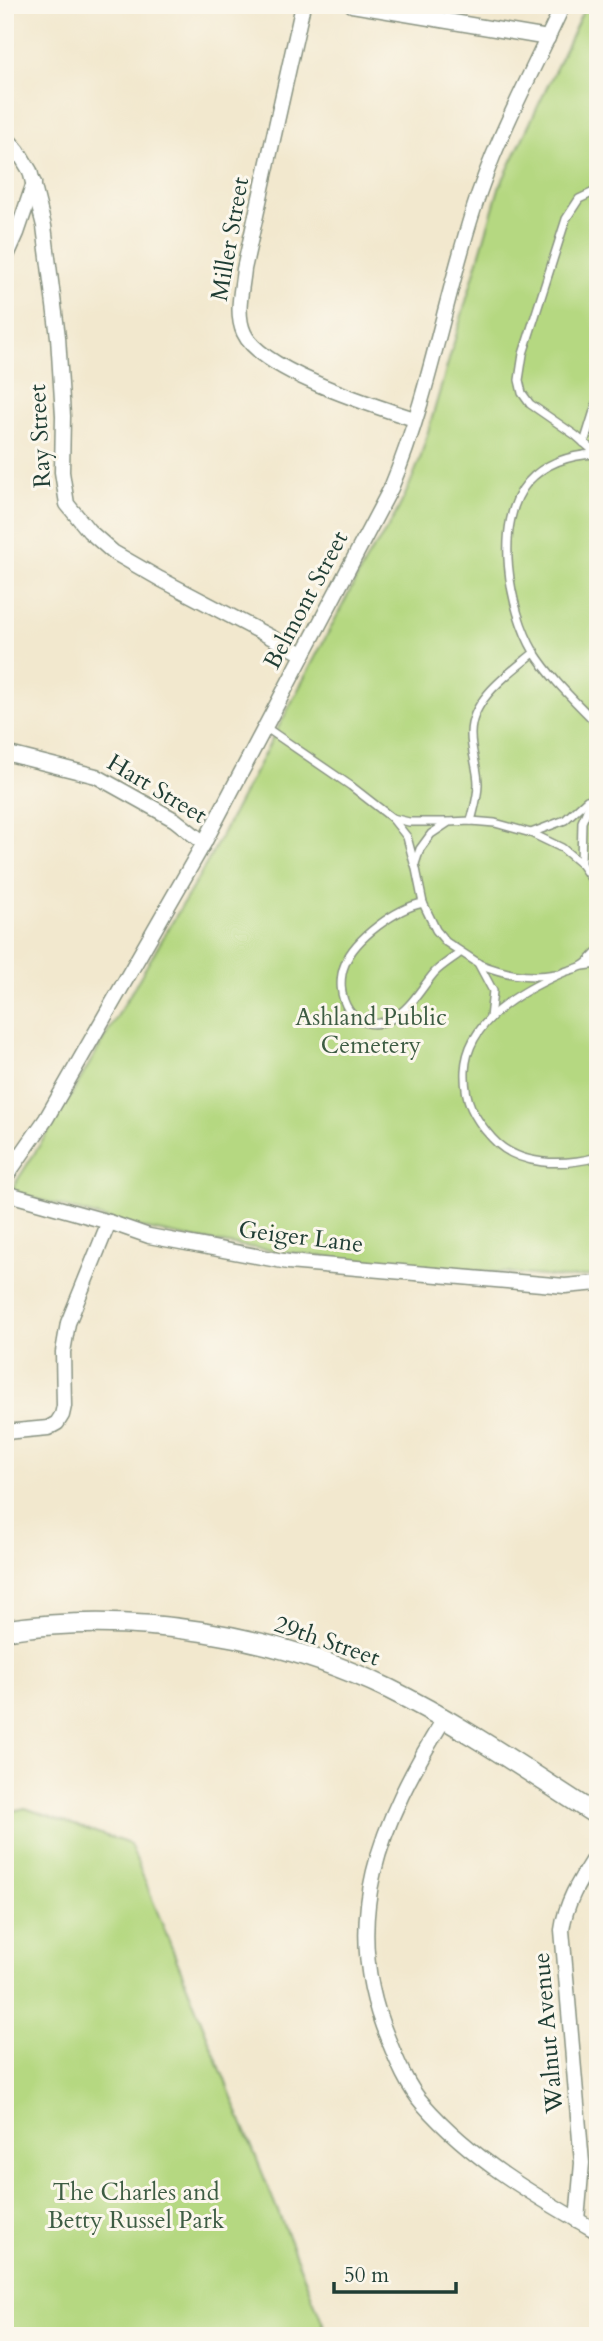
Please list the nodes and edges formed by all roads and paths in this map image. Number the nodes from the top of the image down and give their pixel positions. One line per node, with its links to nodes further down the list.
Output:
1 (303, 5): 10 (street, Miller Street)
2 (352, 5): 4 (street)
3 (563, 5): 4 (street, Belmont Street)
4 (548, 38): 10 (street, Belmont Street)
5 (5, 136): 6 (street, Ray Street)
6 (34, 183): 8 (street); 14 (street, Ray Street)
7 (598, 190): 11 (lane)
8 (5, 260)
9 (598, 398): 11 (lane)
10 (414, 419): 14 (street, Belmont Street)
11 (584, 443): 12 (lane)
12 (597, 454): 13 (lane)
13 (534, 652): 15 (lane); 21 (lane)
14 (303, 654): 16 (street, Belmont Street)
15 (598, 725)
16 (265, 727): 20 (lane); 24 (street, Belmont Street)
17 (5, 754): 24 (street, Hart Street)
18 (598, 785): 19 (lane)
19 (592, 793): 23 (lane); 26 (lane)
20 (392, 818): 22 (lane); 25 (lane)
21 (471, 821): 22 (lane); 23 (lane)
22 (449, 822): 25 (lane)
23 (531, 833): 26 (lane)
24 (204, 843): 37 (street, Belmont Street)
25 (415, 864): 28 (lane)
26 (581, 864): 27 (lane)
27 (598, 889)
28 (423, 903): 30 (lane); 30 (lane)
29 (598, 951): 33 (lane)
30 (460, 953): 31 (lane)
31 (478, 963): 34 (lane); 35 (lane)
32 (598, 964): 33 (lane)
33 (583, 966): 34 (lane)
34 (563, 972): 35 (lane)
35 (490, 1018): 36 (lane)
36 (598, 1157)
37 (5, 1178)
38 (5, 1193): 39 (street, Geiger Lane)
39 (109, 1222): 40 (street, Geiger Lane); 41 (street)
40 (598, 1283)
41 (5, 1432)
42 (5, 1630): 43 (street, 29th Street)
43 (444, 1719): 44 (street, 29th Street); 46 (street)
44 (598, 1816)
45 (598, 1851): 46 (street, Walnut Avenue)
46 (577, 2220): 47 (street)
47 (598, 2232)

